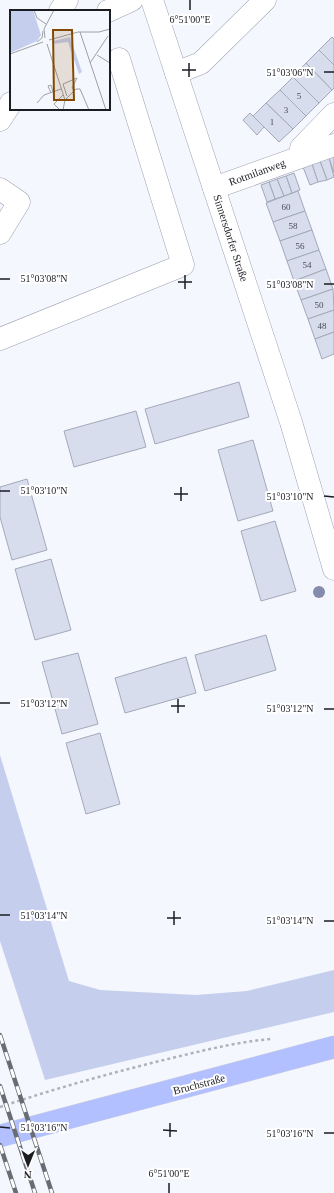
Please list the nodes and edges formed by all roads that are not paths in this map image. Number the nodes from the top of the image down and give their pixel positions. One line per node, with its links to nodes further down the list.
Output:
1 (67, 0): 5 (street)
2 (132, 0): 6 (street)
3 (152, 0): 8 (street, Sinnersdorfer Straße)
4 (265, 0): 8 (street)
5 (61, 10)
6 (110, 10)
7 (119, 59): 17 (street)
8 (176, 73): 14 (street, Sinnersdorfer Straße)
9 (10, 105): 11 (street)
10 (334, 114): 13 (street, Rotmilanweg)
11 (0, 120)
12 (334, 145): 13 (street, Rotmilanweg)
13 (300, 157): 14 (street, Rotmilanweg)
14 (214, 188): 18 (street, Sinnersdorfer Straße)
15 (0, 189): 16 (street)
16 (0, 233)
17 (0, 339)
18 (334, 569)
19 (334, 1047): 20 (main road, Bruchstraße)
20 (0, 1136)

